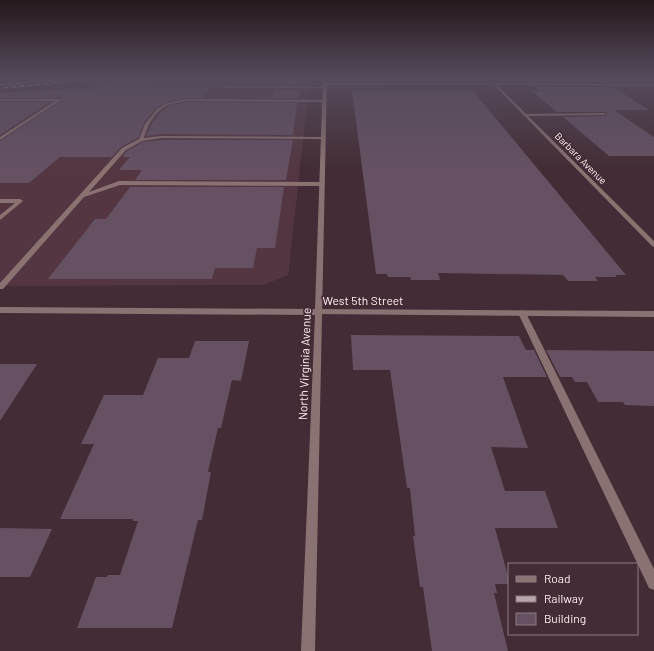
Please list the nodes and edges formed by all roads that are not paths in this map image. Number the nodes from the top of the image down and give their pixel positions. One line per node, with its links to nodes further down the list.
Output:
1 (48, 107): 8 (street)
2 (161, 107): 9 (street)
3 (324, 107): 7 (street, North Virginia Avenue)
4 (517, 107): 6 (street, Barbara Avenue)
5 (605, 114): 6 (street)
6 (525, 115): 14 (street, Barbara Avenue)
7 (323, 138): 9 (street); 10 (street, North Virginia Avenue)
8 (0, 139)
9 (141, 140): 11 (street)
10 (322, 184): 11 (street); 17 (street, North Virginia Avenue)
11 (83, 195): 15 (street)
12 (0, 201): 13 (street)
13 (0, 218)
14 (654, 245)
15 (0, 287)
16 (0, 310): 17 (street, West 5th Street)
17 (319, 312): 18 (street, West 5th Street); 21 (street, North Virginia Avenue)
18 (522, 313): 19 (street, West 5th Street); 20 (street)
19 (654, 314)
20 (654, 583)
21 (308, 651)

